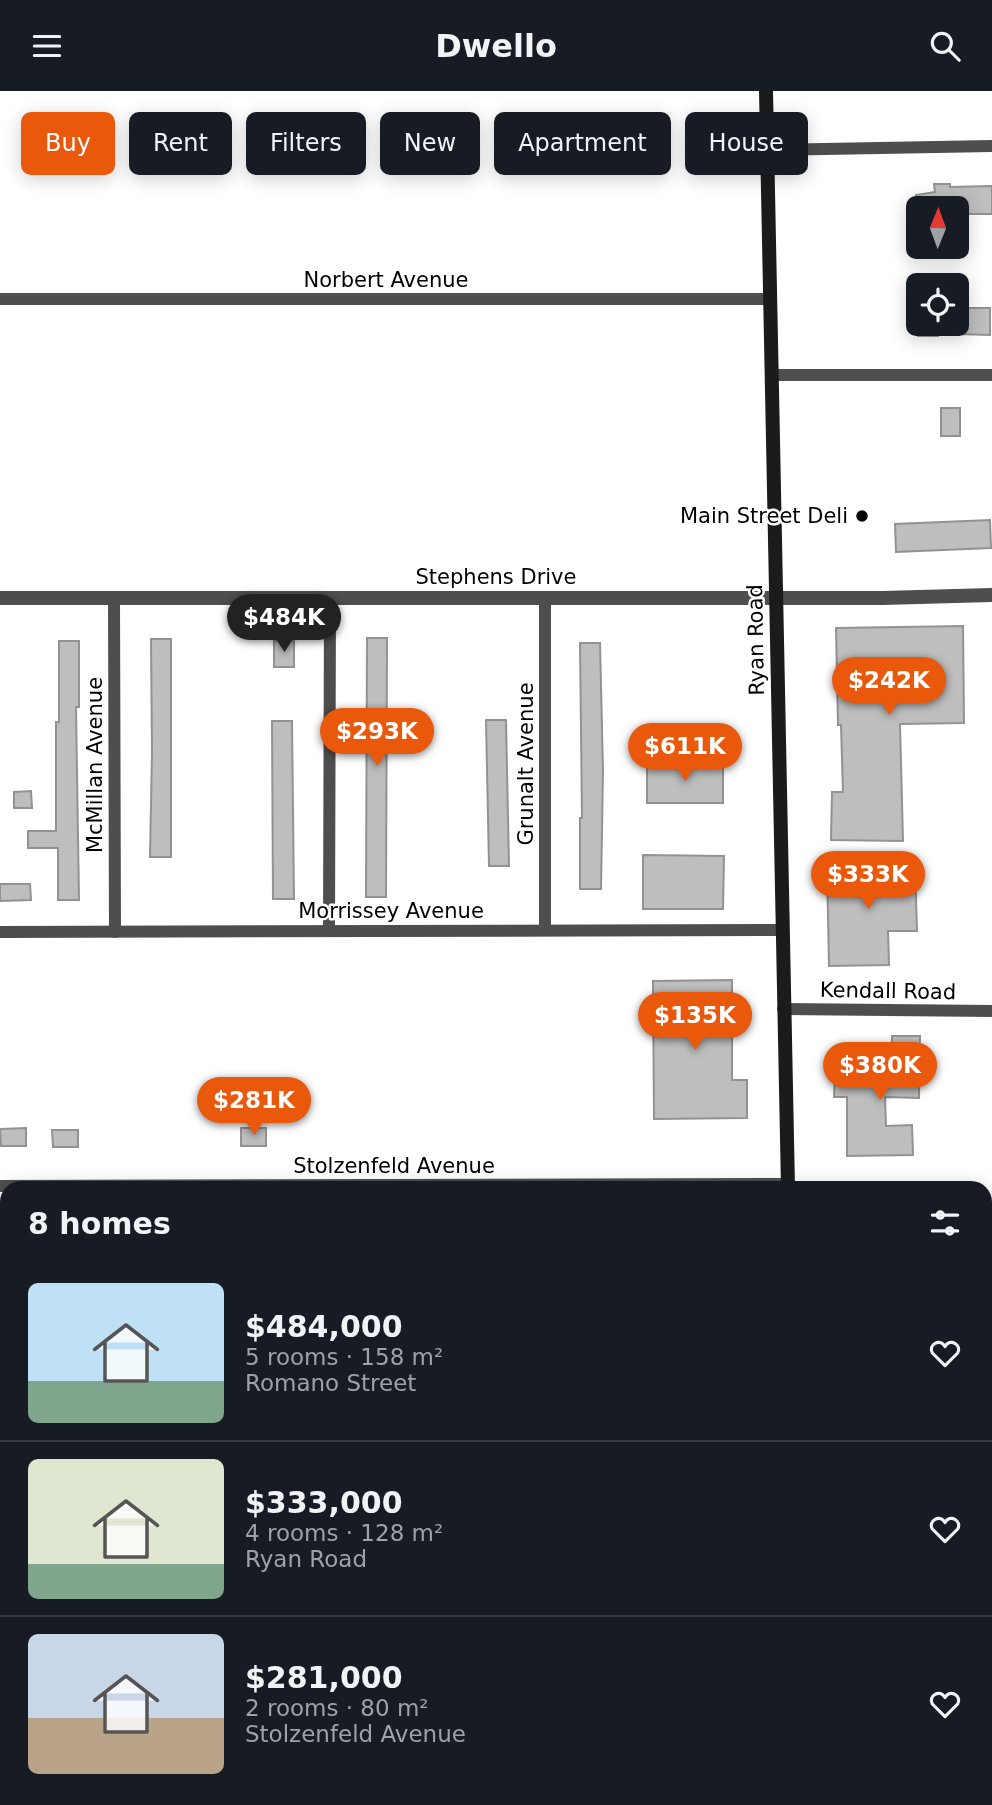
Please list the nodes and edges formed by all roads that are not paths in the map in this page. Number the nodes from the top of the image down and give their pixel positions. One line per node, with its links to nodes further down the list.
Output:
1 (766, 91): 2 (main road, Ryan Road)
2 (767, 112)
3 (992, 146): 4 (street)
4 (808, 149)
5 (769, 175): 7 (main road, Ryan Road)
6 (0, 299): 7 (street, Norbert Avenue)
7 (771, 299): 8 (main road, Ryan Road)
8 (773, 375): 9 (street); 15 (main road, Ryan Road)
9 (992, 375)
10 (992, 596): 15 (street, Stephens Drive)
11 (0, 598): 12 (street, Stephens Drive)
12 (114, 598): 13 (street, Stephens Drive); 20 (street, McMillan Avenue)
13 (330, 598): 14 (street, Stephens Drive); 18 (street)
14 (545, 598): 15 (street, Stephens Drive); 16 (street, Grunalt Avenue)
15 (776, 598): 17 (main road, Ryan Road)
16 (545, 930): 17 (street, Morrissey Avenue); 18 (street, Morrissey Avenue)
17 (782, 930): 21 (main road, Ryan Road)
18 (329, 931): 20 (street, Morrissey Avenue)
19 (0, 932): 20 (street, Morrissey Avenue)
20 (115, 932)
21 (783, 1009): 22 (street, Kendall Road); 23 (main road, Ryan Road)
22 (992, 1011)
23 (788, 1181)

